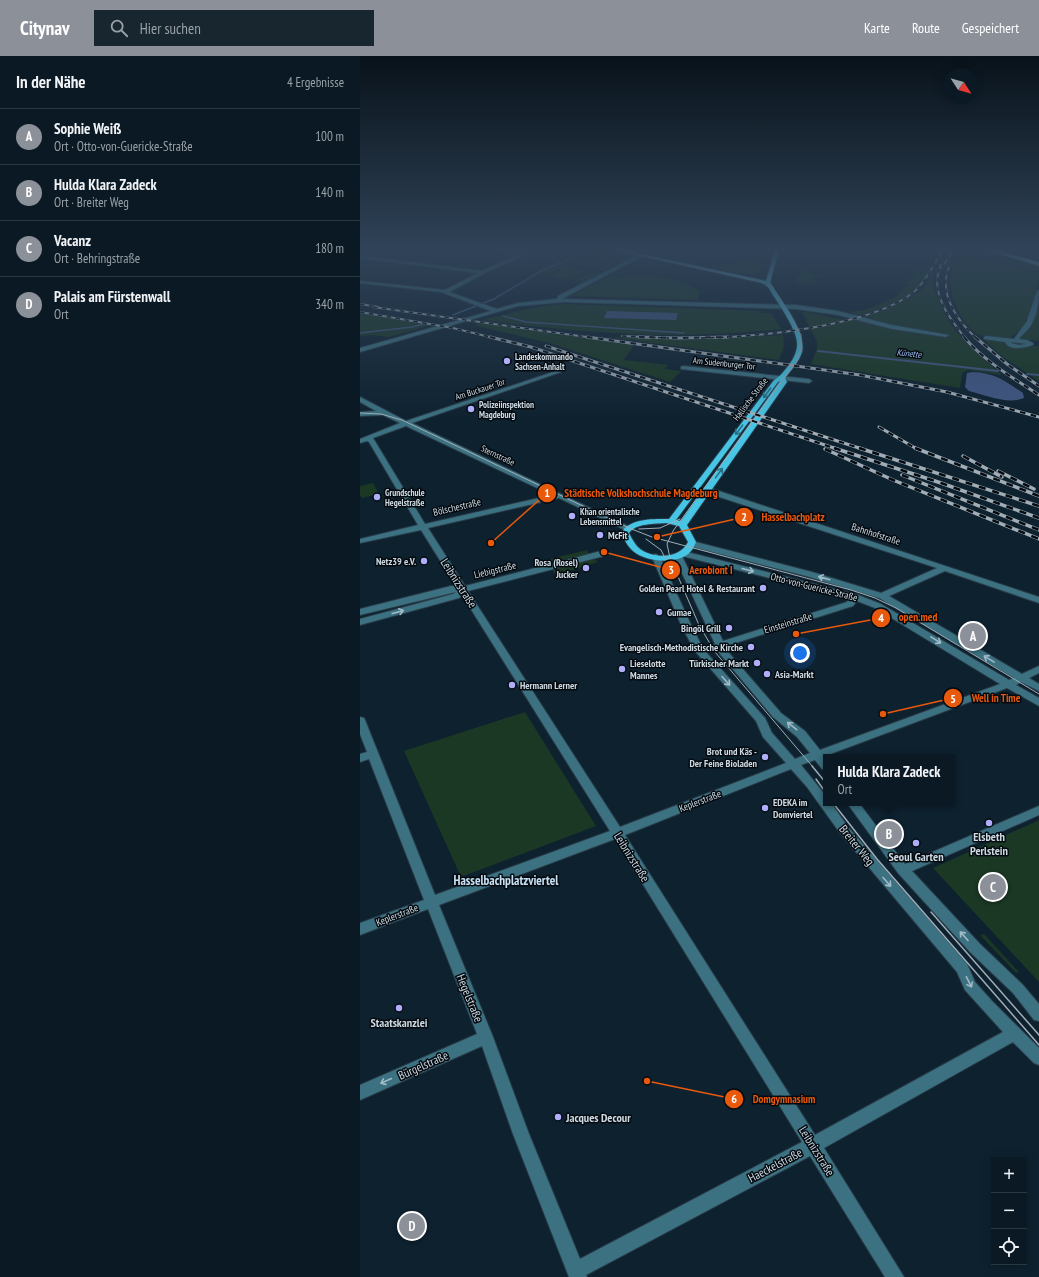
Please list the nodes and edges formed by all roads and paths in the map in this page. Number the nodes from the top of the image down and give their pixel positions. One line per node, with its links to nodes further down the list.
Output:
1 (485, 307): 6 (street)
2 (512, 307): 6 (street)
3 (783, 307): 16 (main road)
4 (791, 307): 7 (street)
5 (1035, 307): 9 (street)
6 (496, 311): 13 (street)
7 (946, 335)
8 (986, 338): 10 (street)
9 (1016, 340): 10 (street); 11 (street)
10 (1009, 341): 11 (street)
11 (1030, 343): 12 (street)
12 (1039, 344)
13 (360, 350)
14 (683, 368): 16 (street, Am Sudenburger Tor)
15 (558, 372): 21 (street, Am Buckauer Tor)
16 (785, 378): 17 (street, Am Sudenburger Tor); 23 (main road, Hallische Straße, one-way to 16); 25 (main road, Hallische Straße, one-way to 25)
17 (808, 381)
18 (360, 399): 19 (street, Sternstraße)
19 (384, 413): 20 (street); 21 (street, Sternstraße)
20 (360, 414)
21 (407, 423): 22 (street, Am Buckauer Tor); 24 (street, Sternstraße)
22 (364, 440): 27 (street, Leibnizstraße)
23 (707, 490): 26 (main road, Hallische Straße); 34 (street, Bahnhofstraße)
24 (559, 496): 27 (street, Bölschestraße); 28 (street, Sternstraße)
25 (671, 521): 26 (main road); 28 (main road)
26 (683, 525): 30 (main road)
27 (423, 526): 29 (street, Bölschestraße); 35 (street, Leibnizstraße)
28 (628, 528): 33 (main road)
29 (360, 541)
30 (692, 544): 32 (main road); 36 (street, Otto-von-Guericke-Straße, one-way to 30)
31 (601, 554): 35 (street, Liebigstraße)
32 (681, 555): 33 (main road); 37 (street, Otto-von-Guericke-Straße, one-way to 37); 41 (street)
33 (656, 558): 51 (street, Breiter Weg, one-way to 51)
34 (946, 568): 36 (street); 38 (street, Bahnhofstraße)
35 (464, 589): 39 (street, Liebigstraße); 40 (street, Liebigstraße, one-way to 35); 56 (street, Leibnizstraße)
36 (882, 596): 43 (street, Otto-von-Guericke-Straße, one-way to 36)
37 (855, 597): 41 (street, Einsteinstraße); 44 (street, Otto-von-Guericke-Straße, one-way to 44)
38 (1039, 600)
39 (360, 612)
40 (360, 622)
41 (719, 645): 48 (street, one-way to 41)
42 (1039, 669): 43 (street, Keplerstraße)
43 (1022, 679): 44 (street, Keplerstraße); 45 (street, Otto-von-Guericke-Straße)
44 (1009, 684): 46 (street, Otto-von-Guericke-Straße); 48 (street, Keplerstraße)
45 (1039, 688)
46 (1039, 703)
47 (360, 720): 49 (street, Hegelstraße)
48 (818, 755): 50 (street); 51 (street, Keplerstraße)
49 (366, 756): 58 (street, Hegelstraße)
50 (823, 762)
51 (793, 764): 52 (street, Breiter Weg, one-way to 52); 56 (street, Keplerstraße)
52 (823, 801)
53 (827, 806): 61 (street, Breiter Weg, one-way to 61)
54 (855, 806): 57 (street, Breiter Weg)
55 (1039, 810): 57 (street)
56 (617, 833): 58 (street, Keplerstraße); 65 (street, Leibnizstraße)
57 (903, 870): 60 (street, Breiter Weg, one-way to 57)
58 (432, 901): 59 (street, Keplerstraße); 62 (street, Hegelstraße)
59 (360, 929)
60 (1038, 1013)
61 (1014, 1034): 63 (street, Breiter Weg); 65 (street, Haeckelstraße)
62 (486, 1037): 64 (street, Bürgelstraße, one-way to 64); 66 (street, Hegelstraße)
63 (1039, 1058)
64 (360, 1093)
65 (813, 1145): 66 (street, Haeckelstraße); 67 (street, Leibnizstraße)
66 (577, 1274)
67 (895, 1277)

